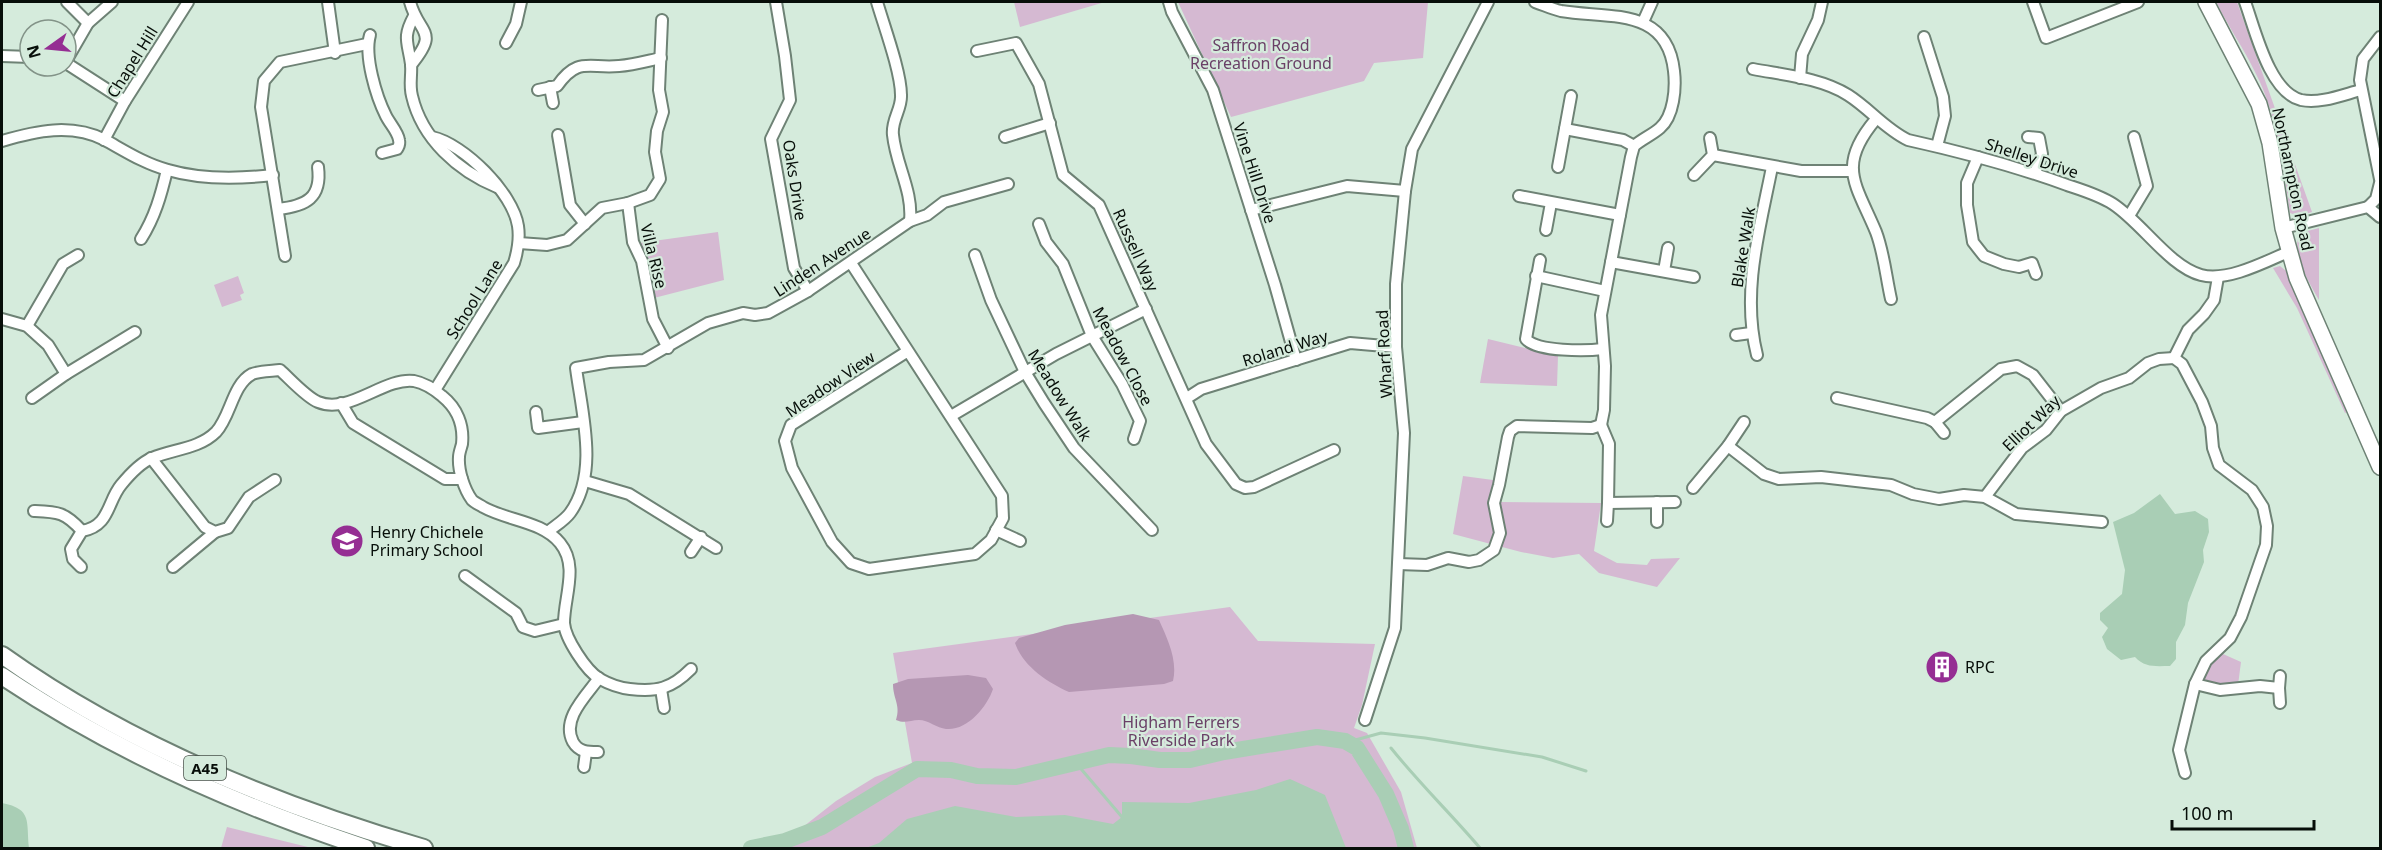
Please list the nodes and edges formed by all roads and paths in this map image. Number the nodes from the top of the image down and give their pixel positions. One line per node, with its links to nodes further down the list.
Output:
1 (67, 2): 21 (street)
2 (112, 2): 21 (street)
3 (188, 2): 39 (street, Chapel Hill)
4 (328, 2): 27 (street)
5 (410, 2): 18 (street)
6 (521, 2): 25 (street)
7 (776, 2): 96 (street, Oaks Drive)
8 (877, 2): 76 (street)
9 (1169, 2): 72 (street, Vine Hill Drive)
10 (1488, 2): 66 (street, Wharf Road)
11 (1535, 2): 20 (street)
12 (1652, 2): 20 (street)
13 (1822, 2): 34 (street)
14 (2032, 2): 15 (street)
15 (2139, 2)
16 (2206, 2): 79 (main road, Northampton Road)
17 (2246, 2): 37 (street)
18 (414, 16): 31 (street, School Lane); 31 (street)
19 (662, 20): 30 (street)
20 (1644, 22): 51 (street)
21 (88, 23): 24 (street)
22 (1924, 37): 52 (street)
23 (2380, 37): 37 (street)
24 (78, 41)
25 (506, 43)
26 (977, 51): 42 (street, Russell Way)
27 (335, 52): 53 (street); 62 (street)
28 (2, 56): 29 (street)
29 (18, 57)
30 (661, 58): 35 (street); 68 (street)
31 (411, 65): 82 (street, School Lane)
32 (1753, 69): 34 (street, Shelley Drive)
33 (78, 70): 39 (street)
34 (1800, 78): 41 (street, Shelley Drive)
35 (550, 87): 36 (street); 40 (street)
36 (538, 90)
37 (2361, 90): 64 (street)
38 (1571, 96): 43 (street)
39 (125, 101): 49 (street, Chapel Hill)
40 (553, 103)
41 (1876, 119): 52 (street, Shelley Drive); 60 (street)
42 (1050, 123): 45 (street); 99 (street, Russell Way)
43 (1565, 129): 51 (street); 57 (street)
44 (558, 135): 77 (street)
45 (1005, 137)
46 (2028, 137): 61 (street)
47 (2134, 137): 74 (street)
48 (1710, 138): 54 (street)
49 (104, 140): 50 (street); 59 (street)
50 (2, 141)
51 (1634, 146): 73 (street)
52 (1937, 146): 55 (street, Shelley Drive)
53 (382, 153)
54 (1713, 155): 58 (street); 63 (street)
55 (1978, 157): 61 (street, Shelley Drive); 92 (street)
56 (318, 167): 71 (street)
57 (1558, 167)
58 (1772, 167): 60 (street); 103 (street, Blake Walk)
59 (167, 170): 62 (street); 81 (street)
60 (1852, 171): 98 (street)
61 (2035, 173): 74 (street, Shelley Drive)
62 (273, 175): 71 (street)
63 (1694, 175)
64 (2380, 181): 70 (street)
65 (1008, 184): 76 (street, Linden Avenue)
66 (1405, 191): 72 (street); 106 (street, Wharf Road)
67 (1518, 196): 69 (street)
68 (628, 203): 77 (street); 107 (street, Villa Rise)
69 (1551, 203): 73 (street); 80 (street)
70 (2368, 207): 75 (street); 79 (street)
71 (278, 209): 87 (street)
72 (1251, 210): 112 (street, Vine Hill Drive)
73 (1620, 215): 89 (street)
74 (2129, 216): 95 (street, Shelley Drive)
75 (2380, 217)
76 (910, 221): 90 (street, Linden Avenue)
77 (585, 224): 82 (street)
78 (1040, 224): 105 (street, Meadow Close)
79 (2283, 228): 84 (main road, Northampton Road)
80 (1546, 230)
81 (141, 240)
82 (519, 243): 115 (street, School Lane)
83 (1668, 248): 91 (street)
84 (2288, 252): 95 (street, Shelley Drive); 132 (main road, Northampton Road)
85 (78, 255): 101 (street)
86 (975, 255): 113 (street, Meadow Walk)
87 (285, 256)
88 (1540, 260): 93 (street)
89 (1611, 262): 91 (street); 97 (street)
90 (851, 263): 96 (street, Linden Avenue); 109 (street, Meadow View)
91 (1664, 271): 94 (street)
92 (2036, 274)
93 (1536, 276): 97 (street); 108 (street)
94 (1694, 277)
95 (2218, 277): 111 (street)
96 (808, 291): 107 (street, Linden Avenue)
97 (1605, 291): 108 (street)
98 (1891, 299)
99 (1146, 309): 105 (street); 117 (street, Russell Way)
100 (2, 319): 101 (street)
101 (27, 326): 114 (street)
102 (135, 332): 114 (street)
103 (1751, 333): 104 (street); 110 (street, Blake Walk)
104 (1736, 335)
105 (1092, 336): 113 (street); 128 (street, Meadow Close)
106 (1396, 347): 112 (street, Roland Way); 154 (street, Wharf Road)
107 (668, 348): 123 (street, Linden Avenue)
108 (1603, 349): 126 (street)
109 (908, 351): 122 (street, Meadow View); 145 (street, Meadow View)
110 (1757, 355)
111 (2174, 358): 120 (street, Elliot Way); 163 (street)
112 (1296, 360): 117 (street, Roland Way)
113 (1025, 372): 122 (street); 146 (street, Meadow Walk)
114 (66, 374): 116 (street)
115 (435, 390): 119 (street); 133 (street)
116 (32, 398)
117 (1187, 398): 130 (street, Russell Way)
118 (1837, 398): 125 (street)
119 (341, 403): 131 (street); 133 (street)
120 (2061, 411): 125 (street); 137 (street, Elliot Way)
121 (536, 412): 123 (street)
122 (951, 416): 145 (street, Meadow View)
123 (583, 422): 135 (street, Linden Avenue)
124 (1744, 422): 129 (street)
125 (1935, 422): 127 (street)
126 (1601, 425): 140 (street); 154 (street)
127 (1944, 433)
128 (1134, 439)
129 (1728, 446): 136 (street); 137 (street)
130 (1334, 450)
131 (151, 458): 147 (street); 149 (street)
132 (2380, 467)
133 (462, 479): 148 (street)
134 (275, 480): 149 (street)
135 (585, 481): 148 (street, Linden Avenue); 150 (street)
136 (1693, 488)
137 (1985, 497): 144 (street)
138 (1657, 502): 139 (street); 140 (street); 143 (street)
139 (1675, 502)
140 (1608, 503): 142 (street)
141 (34, 511): 147 (street)
142 (1607, 521)
143 (1657, 522)
144 (2102, 522)
145 (996, 530): 151 (street)
146 (1152, 530)
147 (82, 531): 155 (street)
148 (549, 531): 158 (street)
149 (215, 532): 156 (street)
150 (701, 537): 152 (street); 153 (street)
151 (1020, 541)
152 (716, 548)
153 (691, 552)
154 (1398, 564): 167 (street, Wharf Road)
155 (81, 567)
156 (173, 567)
157 (465, 576): 158 (street)
158 (564, 624): 162 (street)
159 (2, 655): 171 (highway, A45)
160 (691, 669): 164 (street)
161 (2, 676): 170 (highway, A45)
162 (598, 678): 164 (street); 168 (street)
163 (2195, 684): 165 (street); 169 (street)
164 (661, 689): 166 (street)
165 (2280, 703)
166 (664, 708)
167 (1365, 720)
168 (584, 767)
169 (2185, 774)
170 (366, 849)
171 (424, 849)

